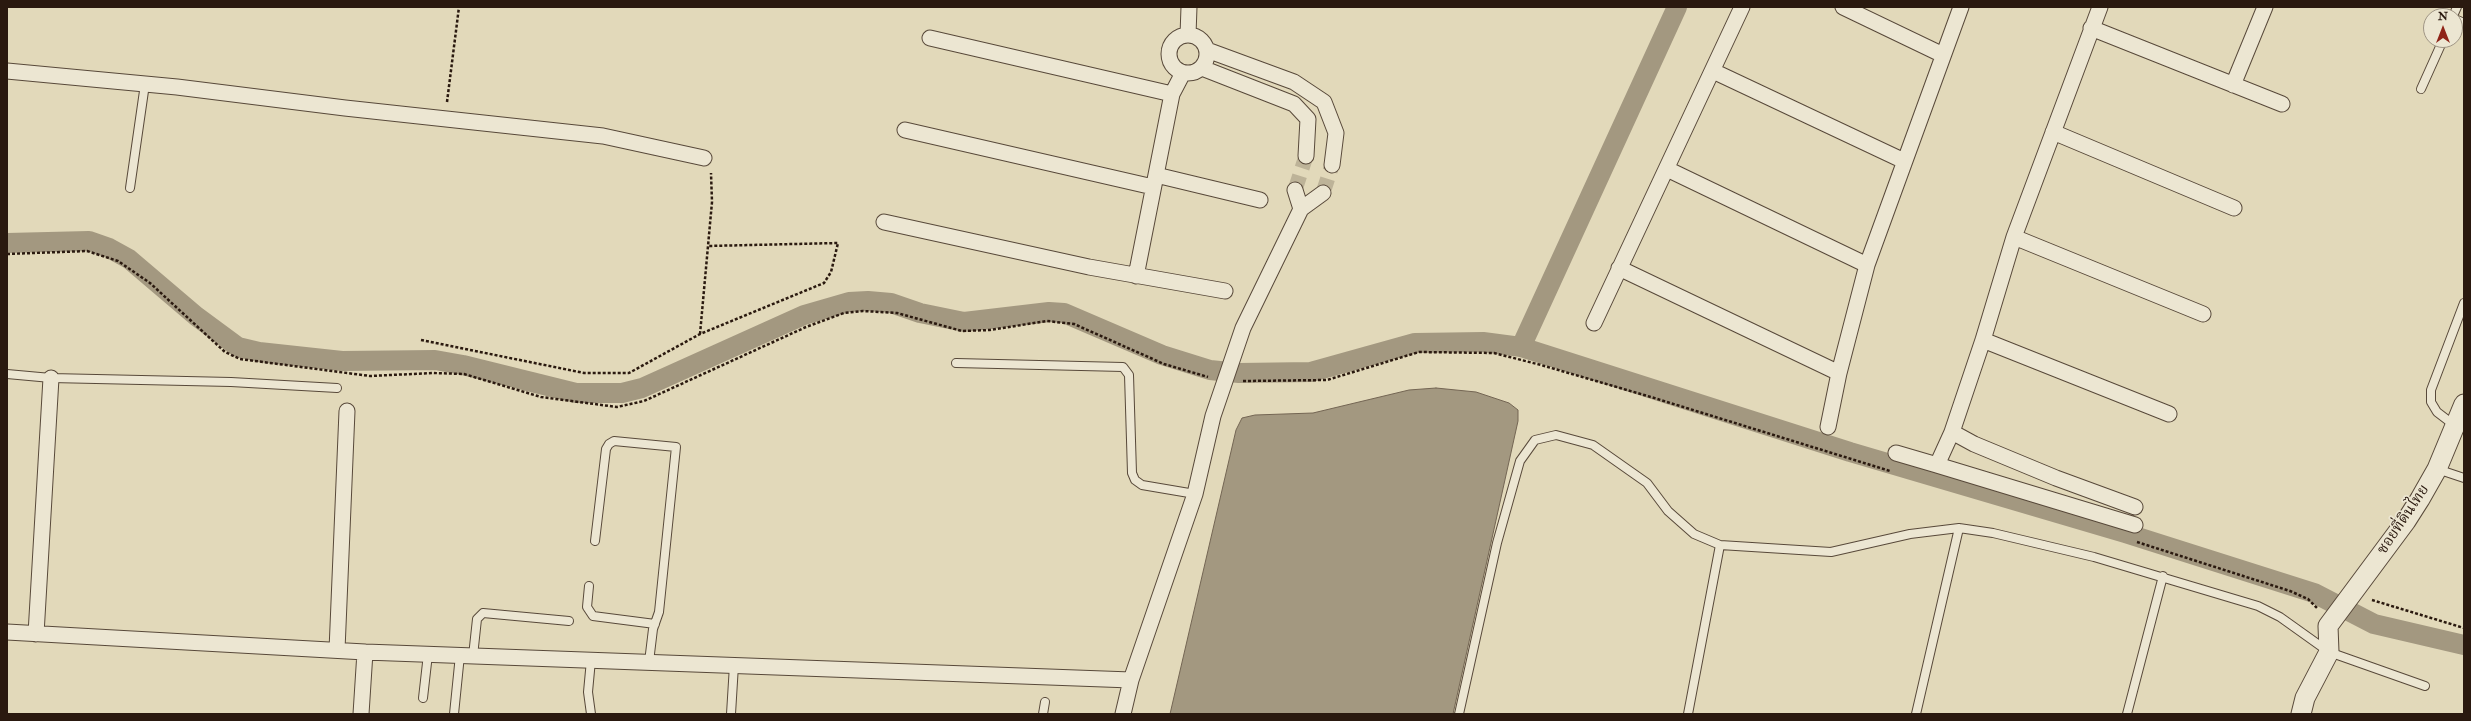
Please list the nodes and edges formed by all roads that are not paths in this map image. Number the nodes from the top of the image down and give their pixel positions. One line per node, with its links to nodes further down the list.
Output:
1 (1189, 7): 8 (street)
2 (1742, 7): 15 (street)
3 (1843, 7): 12 (street)
4 (1961, 7): 12 (street)
5 (2100, 7): 7 (street)
6 (2264, 7): 18 (street)
7 (2091, 28): 18 (street); 23 (street)
8 (1188, 35): 11 (street); 16 (street)
9 (930, 38): 20 (street)
10 (2439, 48): 19 (lane)
11 (1207, 50): 13 (street); 27 (street)
12 (1943, 55): 26 (street)
13 (1202, 68): 16 (street); 24 (street)
14 (7, 71): 17 (street)
15 (1713, 71): 26 (street); 28 (street)
16 (1183, 73): 20 (street)
17 (145, 84): 25 (street); 30 (lane)
18 (2233, 84): 21 (street)
19 (2421, 89)
20 (1172, 94): 29 (street)
21 (2282, 104)
22 (906, 130): 29 (street)
23 (2053, 132): 34 (street); 37 (street)
24 (1306, 156)
25 (704, 158)
26 (1904, 161): 38 (street)
27 (1332, 165)
28 (1667, 169): 38 (street); 39 (street)
29 (1155, 181): 33 (street); 40 (street)
30 (130, 188)
31 (1295, 190): 35 (street)
32 (1323, 193): 35 (street)
33 (1260, 200)
34 (2234, 208)
35 (1301, 209): 61 (street)
36 (884, 222): 40 (street)
37 (2014, 237): 43 (street); 45 (street)
38 (1867, 265): 47 (street)
39 (1620, 268): 44 (street); 47 (street)
40 (1136, 276): 41 (street)
41 (1224, 291)
42 (2464, 303): 54 (lane)
43 (2203, 314)
44 (1594, 323)
45 (1983, 340): 53 (street); 56 (street)
46 (956, 363): 61 (lane)
47 (1839, 373): 55 (street)
48 (7, 374): 49 (lane)
49 (51, 378): 50 (lane); 72 (street)
50 (337, 388)
51 (2464, 404): 54 (street, ซอยที่ดินไทย)
52 (347, 411): 74 (street)
53 (2169, 414)
54 (2455, 426): 59 (street, ซอยที่ดินไทย)
55 (1828, 427)
56 (1952, 432): 58 (street); 62 (street)
57 (1896, 453): 58 (street)
58 (1937, 465): 63 (street)
59 (2438, 469): 60 (lane); 73 (street, ซอยที่ดินไทย)
60 (2464, 478)
61 (1195, 494): 81 (street)
62 (2135, 507)
63 (2135, 525)
64 (1959, 528): 66 (lane); 67 (lane); 93 (lane)
65 (595, 541): 70 (lane)
66 (1720, 545): 91 (lane); 92 (lane)
67 (2163, 576): 73 (lane); 94 (lane)
68 (589, 586): 70 (lane)
69 (569, 621): 77 (lane)
70 (655, 624): 79 (lane)
71 (7, 632): 72 (street)
72 (36, 634): 74 (street)
73 (2328, 638): 82 (lane); 95 (street, ซอยที่ดินไทย)
74 (337, 650): 75 (street)
75 (365, 652): 76 (street); 85 (street)
76 (428, 654): 77 (street); 83 (lane)
77 (467, 655): 78 (street); 86 (lane)
78 (591, 660): 79 (street); 87 (lane)
79 (649, 662): 80 (street)
80 (734, 665): 81 (street); 88 (lane)
81 (1131, 680): 90 (street)
82 (2425, 686)
83 (423, 698)
84 (1045, 702): 89 (lane)
85 (361, 714)
86 (454, 714)
87 (591, 714)
88 (731, 714)
89 (1043, 714)
90 (1123, 714)
91 (1459, 714)
92 (1688, 714)
93 (1916, 714)
94 (2127, 714)
95 (2301, 714)

